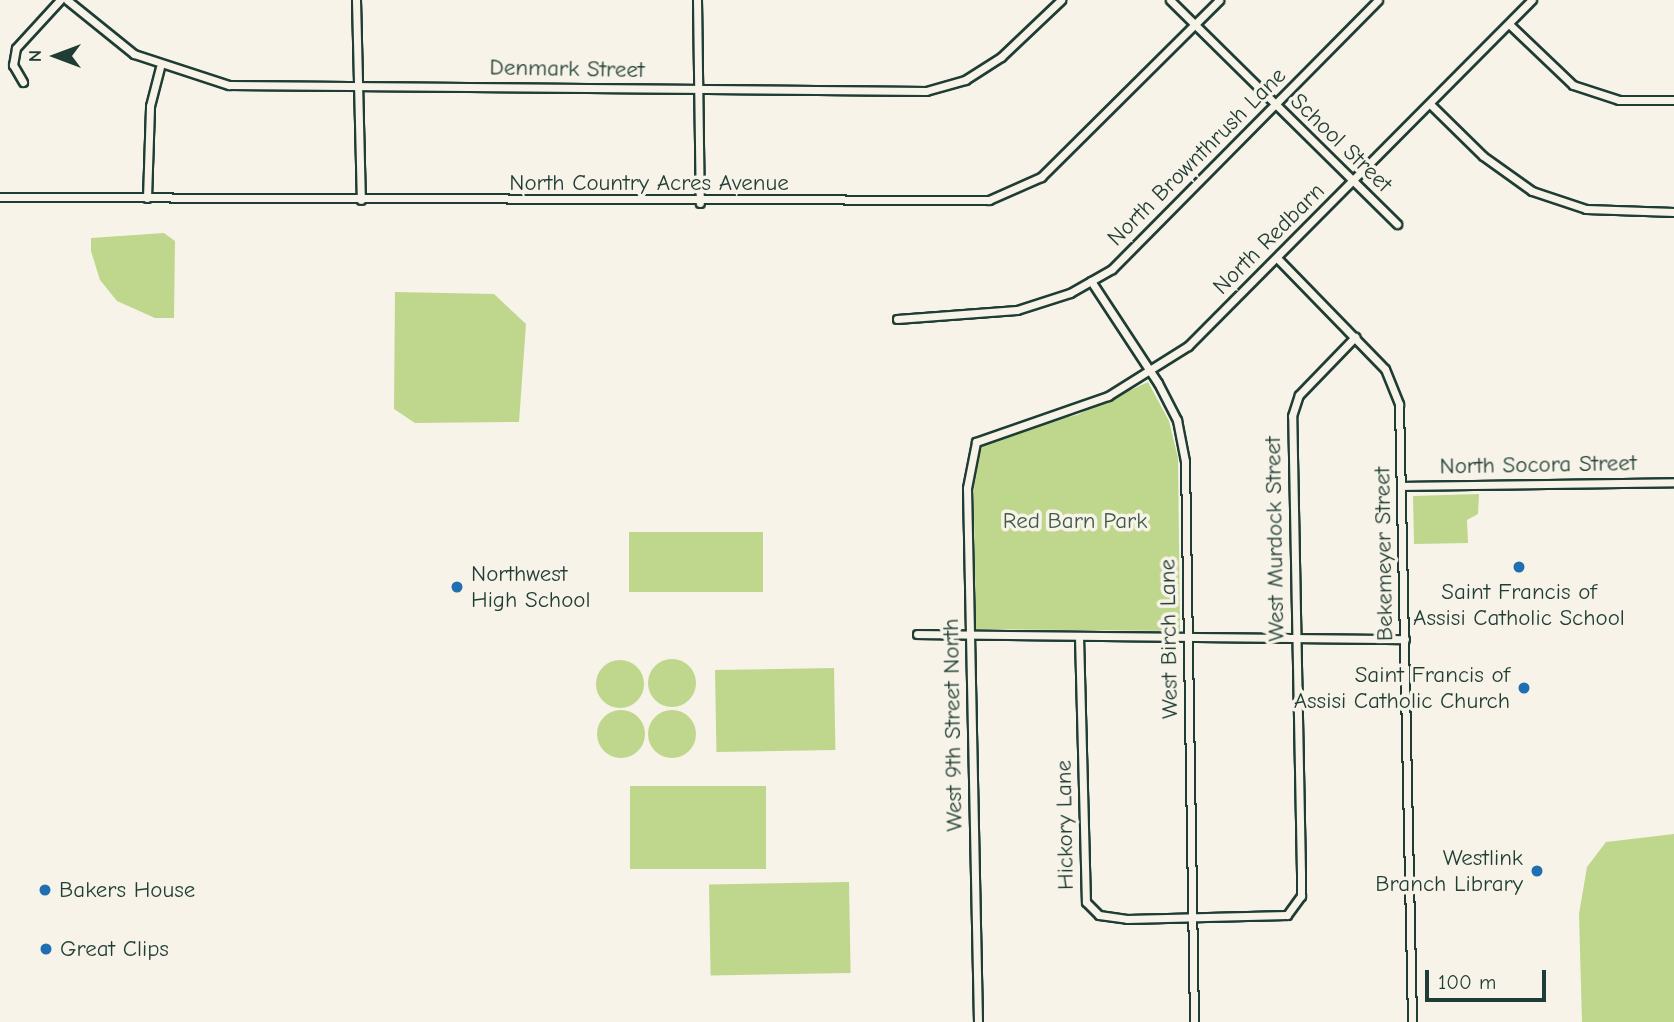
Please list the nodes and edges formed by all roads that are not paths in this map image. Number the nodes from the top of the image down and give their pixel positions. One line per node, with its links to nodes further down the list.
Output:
1 (60, 0): 13 (street)
2 (67, 0): 12 (street, Denmark Street)
3 (356, 0): 14 (street)
4 (698, 0): 15 (street)
5 (1061, 0): 15 (street, Denmark Street)
6 (1170, 0): 11 (street, School Street)
7 (1219, 0): 11 (street, North Country Acres Avenue)
8 (1378, 0): 18 (street, North Brownthrush Lane)
9 (1532, 0): 10 (street, North Redbarn)
10 (1509, 24): 16 (street); 17 (street, North Redbarn)
11 (1194, 25): 18 (street, School Street); 23 (street, North Country Acres Avenue)
12 (160, 67): 14 (street, Denmark Street); 21 (street)
13 (23, 82)
14 (358, 86): 15 (street, Denmark Street); 22 (street)
15 (699, 89): 23 (street)
16 (1674, 100)
17 (1430, 104): 19 (street, North Redbarn); 24 (street)
18 (1275, 105): 19 (street, School Street); 27 (street, North Brownthrush Lane)
19 (1353, 182): 25 (street, School Street); 26 (street, North Redbarn)
20 (0, 197): 21 (street, North Country Acres Avenue)
21 (148, 198): 22 (street, North Country Acres Avenue)
22 (360, 200): 23 (street, North Country Acres Avenue)
23 (700, 203)
24 (1674, 212)
25 (1397, 224)
26 (1278, 259): 29 (street, Bekemeyer Street); 30 (street, North Redbarn)
27 (1091, 281): 28 (street, North Brownthrush Lane); 30 (street, West Birch Lane)
28 (897, 318)
29 (1355, 337): 33 (street, Bekemeyer Street); 38 (street, West Murdock Street)
30 (1150, 372): 31 (street, North Redbarn); 37 (street, West Birch Lane)
31 (986, 433): 35 (street, West 9th Street North)
32 (1674, 482): 33 (street, North Socora Street)
33 (1402, 486): 39 (street, Bekemeyer Street)
34 (917, 634): 35 (street)
35 (970, 635): 36 (street); 41 (street, West 9th Street North)
36 (1079, 636): 37 (street); 40 (street, Hickory Lane)
37 (1188, 637): 38 (street); 40 (street, West Birch Lane)
38 (1296, 638): 39 (street); 40 (street, West Murdock Street)
39 (1405, 639): 43 (street, Bekemeyer Street)
40 (1192, 921): 42 (street, West Birch Lane)
41 (978, 1022)
42 (1194, 1022)
43 (1412, 1022)

